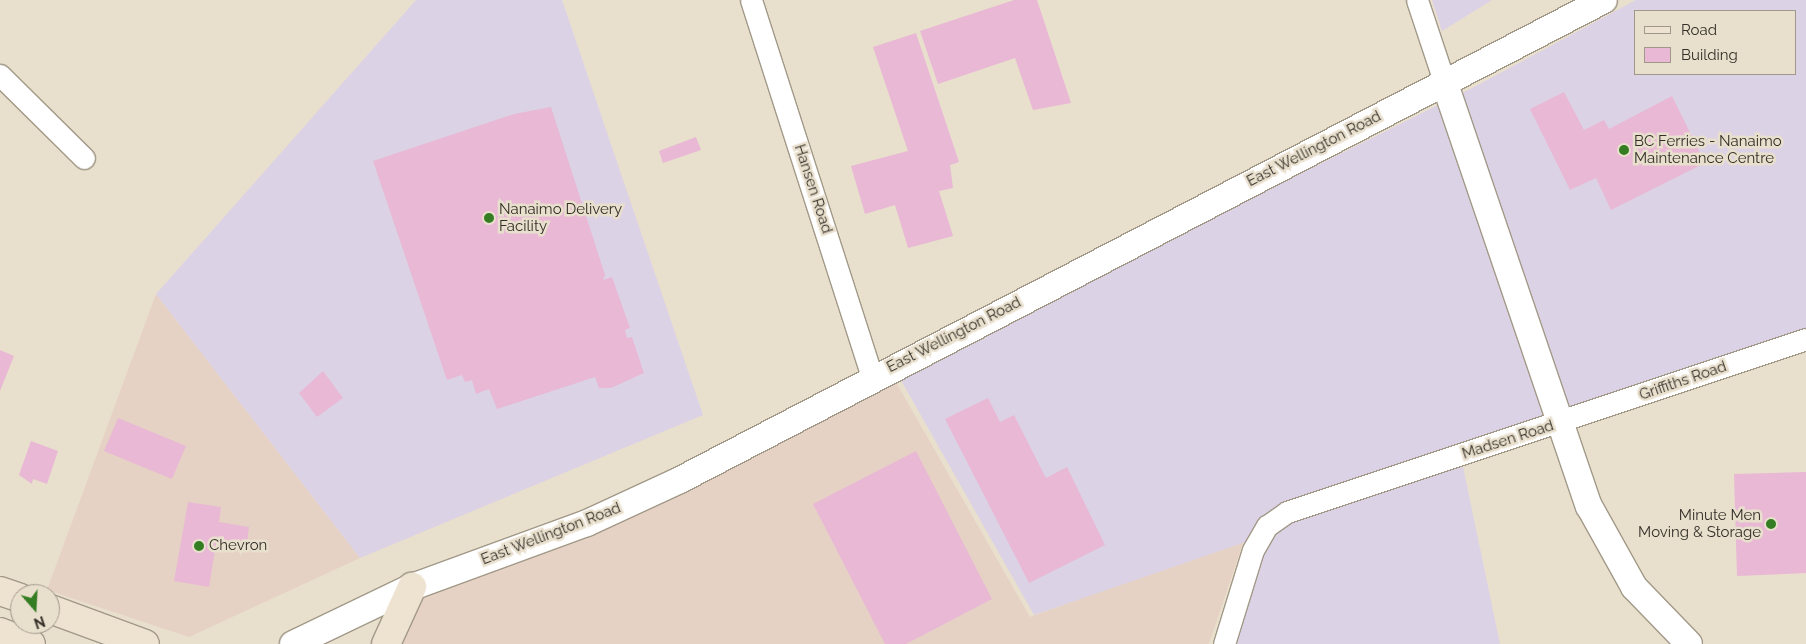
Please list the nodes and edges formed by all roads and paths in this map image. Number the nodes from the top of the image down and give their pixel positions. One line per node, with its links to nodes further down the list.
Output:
1 (751, 0): 8 (street, Hansen Road)
2 (1417, 0): 5 (street, Madsen Road)
3 (1604, 0): 5 (street, East Wellington Road)
4 (0, 75): 6 (street)
5 (1445, 84): 8 (street, East Wellington Road); 9 (street, Madsen Road)
6 (84, 158)
7 (1806, 340): 9 (street, Griffiths Road)
8 (872, 378): 10 (street, East Wellington Road)
9 (1561, 423): 17 (street, Madsen Road); 18 (street)
10 (412, 587): 15 (street, East Wellington Road); 16 (main road)
11 (60, 613): 14 (main road)
12 (0, 632): 13 (main road)
13 (31, 644)
14 (145, 644)
15 (293, 644)
16 (386, 644)
17 (1224, 644)
18 (1689, 644)

